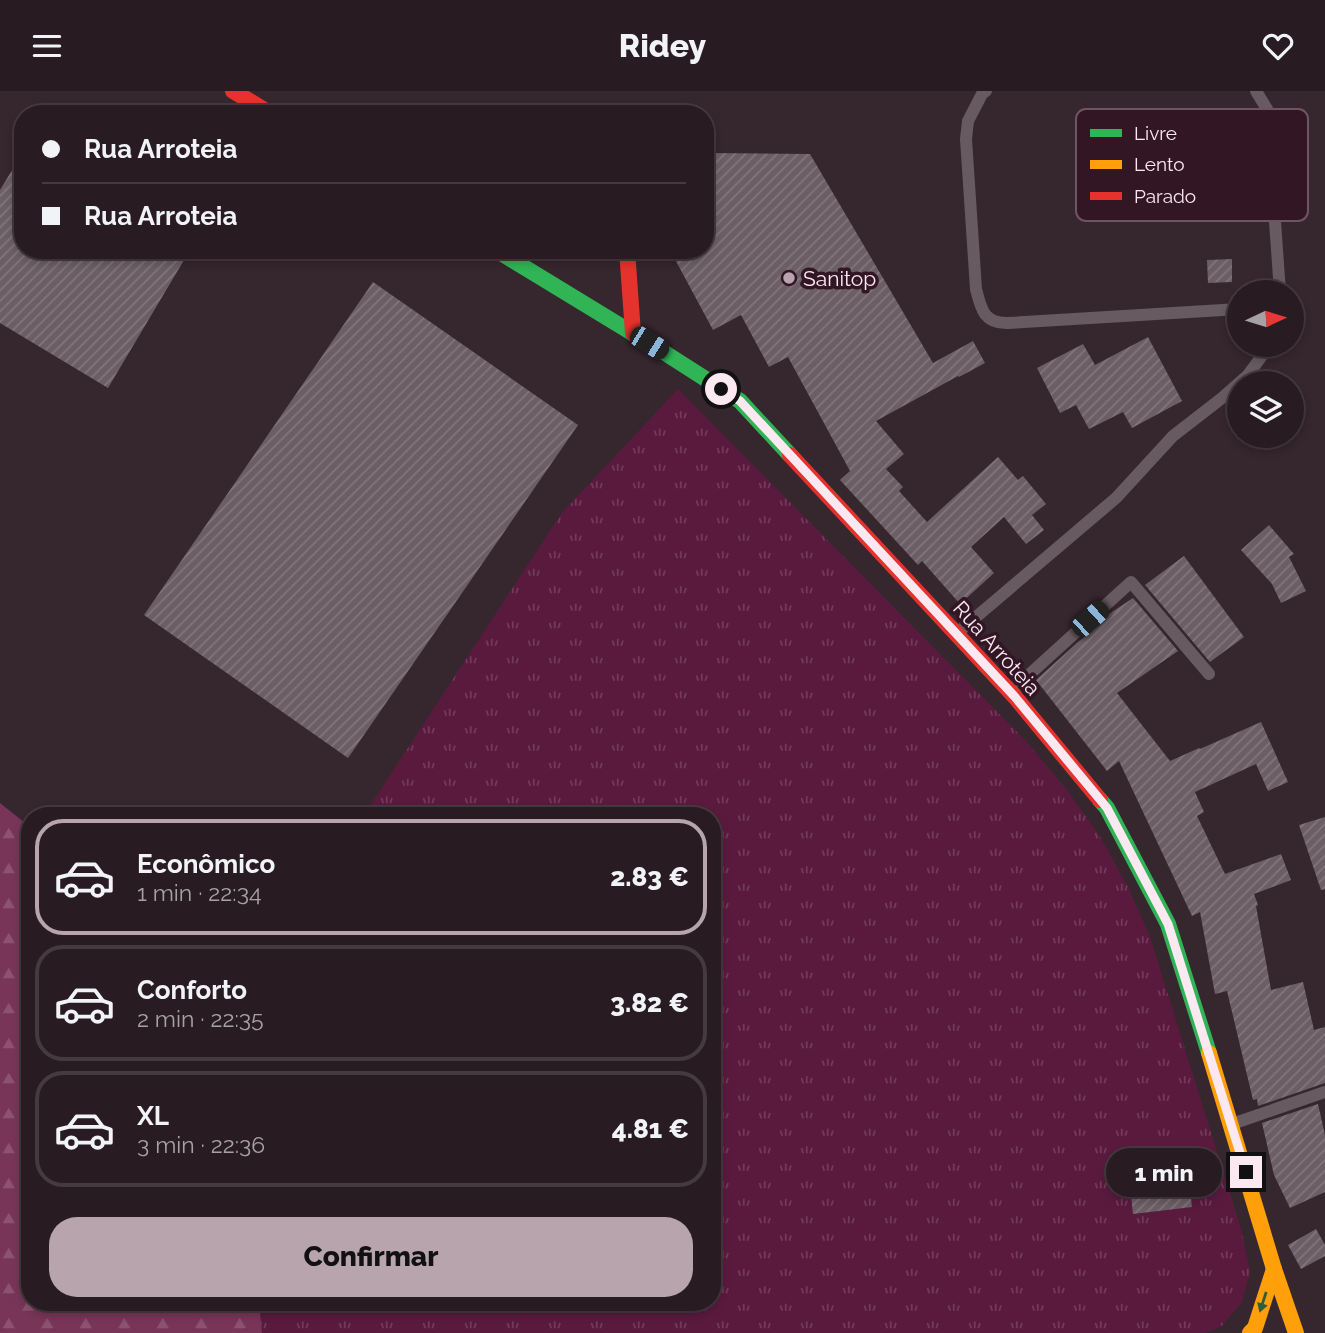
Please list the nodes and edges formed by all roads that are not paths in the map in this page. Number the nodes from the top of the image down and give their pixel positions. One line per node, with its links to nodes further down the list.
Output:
1 (233, 91): 4 (street)
2 (986, 91): 10 (lane)
3 (1256, 91): 5 (lane)
4 (256, 105)
5 (1267, 109)
6 (1275, 221): 9 (lane)
7 (511, 259): 11 (street, Rua Arroteia)
8 (628, 259): 11 (street)
9 (1279, 280)
10 (1227, 310)
11 (634, 333): 13 (street, Rua Arroteia)
12 (1261, 357): 13 (lane)
13 (956, 634): 15 (street, Rua Arroteia)
14 (1209, 674): 15 (lane)
15 (1010, 692): 17 (street, Rua Arroteia)
16 (1325, 1092): 17 (lane)
17 (1231, 1124): 18 (street, Rua Arroteia)
18 (1274, 1269): 19 (street, one-way to 19); 20 (street, Rua Arroteia)
19 (1250, 1333)
20 (1296, 1333)

